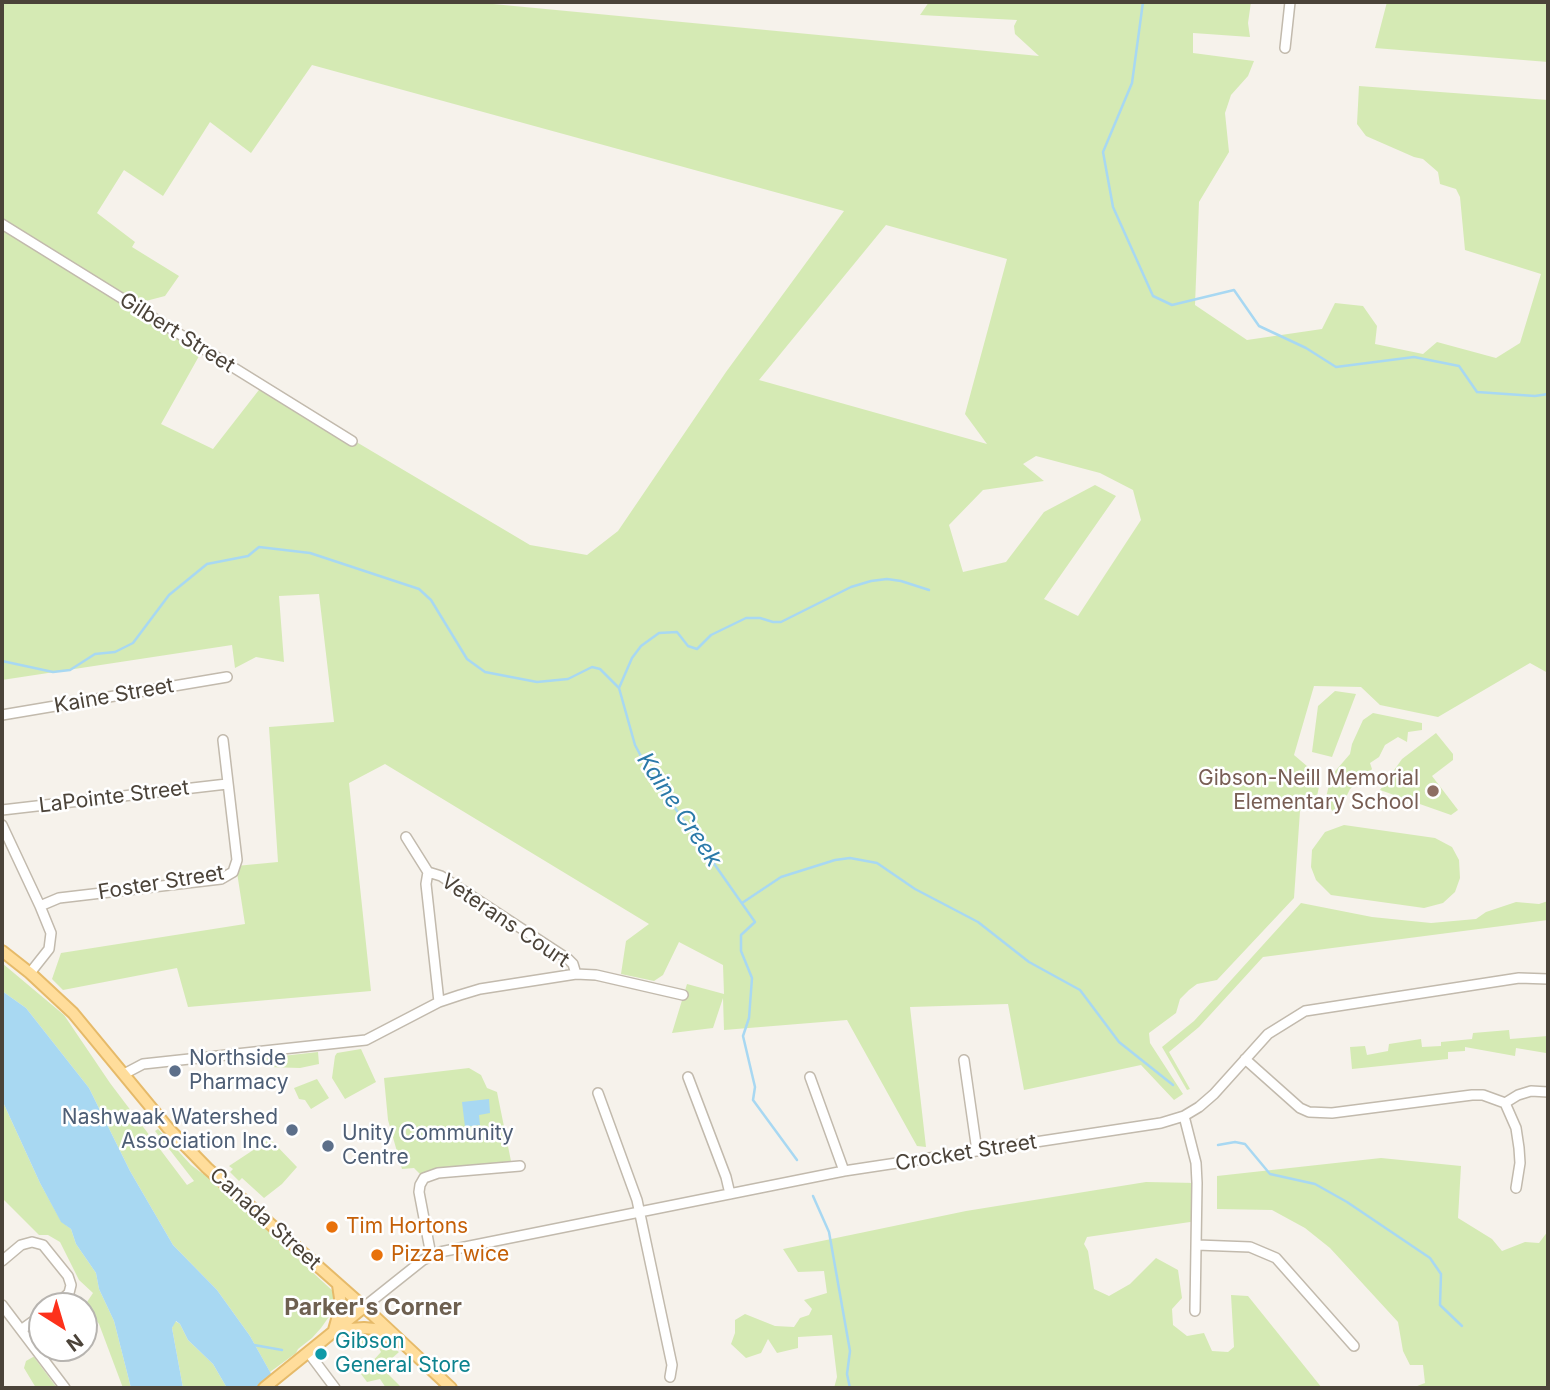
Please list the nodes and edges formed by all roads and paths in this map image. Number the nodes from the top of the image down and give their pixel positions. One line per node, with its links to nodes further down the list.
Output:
1 (1290, 2): 2 (street)
2 (1284, 48)
3 (2, 224): 4 (street, Gilbert Street)
4 (352, 440)
5 (227, 677): 6 (street, Kaine Street)
6 (2, 715)
7 (223, 740): 8 (street, Foster Street)
8 (227, 784): 9 (street, LaPointe Street); 13 (street, Foster Street)
9 (2, 810)
10 (2, 825): 13 (street)
11 (405, 837): 12 (street, Veterans Court)
12 (428, 872): 16 (street, Veterans Court); 19 (street, Veterans Court)
13 (40, 906): 15 (street)
14 (2, 951): 15 (main road, Canada Street)
15 (30, 972): 22 (main road, Canada Street)
16 (576, 974): 18 (street); 19 (street)
17 (1548, 979): 20 (street, Crocket Street)
18 (683, 995)
19 (439, 1002): 22 (street)
20 (1245, 1059): 27 (street); 28 (street, Crocket Street)
21 (964, 1060): 29 (street)
22 (124, 1074): 38 (main road, Canada Street)
23 (688, 1077): 33 (street)
24 (810, 1077): 31 (street)
25 (1548, 1092): 27 (street)
26 (598, 1093): 34 (street)
27 (1505, 1103): 32 (street)
28 (1184, 1116): 29 (street, Crocket Street); 35 (street)
29 (977, 1151): 31 (street, Crocket Street)
30 (520, 1166): 36 (street)
31 (844, 1171): 33 (street, Crocket Street)
32 (1516, 1188)
33 (730, 1194): 34 (street, Crocket Street)
34 (640, 1212): 36 (street, Crocket Street); 49 (street)
35 (1197, 1245): 42 (street); 46 (street)
36 (431, 1255): 41 (street, Crocket Street)
37 (2, 1261): 39 (street)
38 (338, 1285): 41 (main road, Canada Street); 45 (main road)
39 (69, 1292)
40 (2, 1305): 44 (street)
41 (364, 1307): 45 (main road); 47 (main road, Canada Street)
42 (1195, 1311)
43 (28, 1325): 44 (street)
44 (21, 1330): 50 (street)
45 (334, 1331): 47 (main road); 48 (main road)
46 (1354, 1346)
47 (408, 1348): 53 (main road, Canada Street)
48 (308, 1352): 51 (main road); 52 (street)
49 (670, 1377)
50 (65, 1388)
51 (264, 1388)
52 (335, 1388)
53 (451, 1388)

